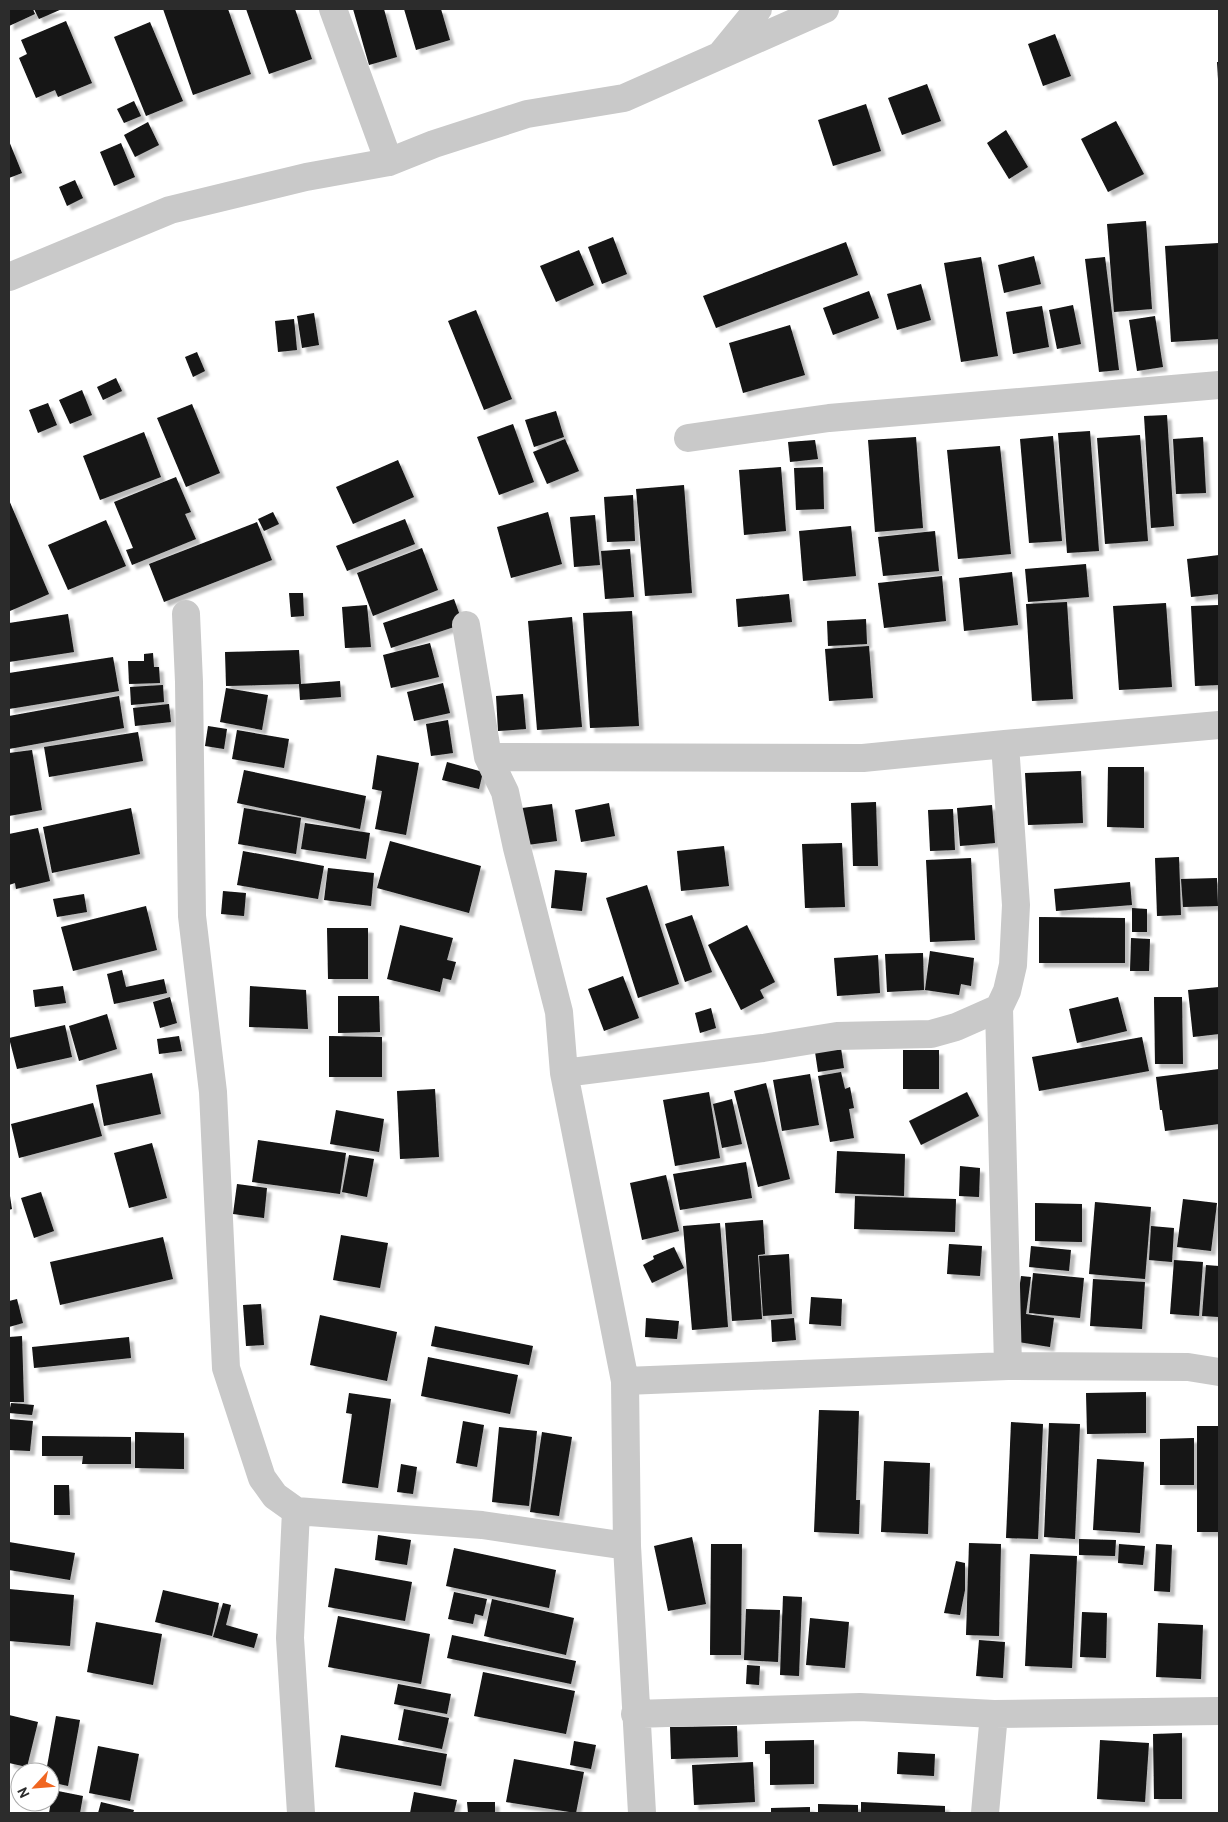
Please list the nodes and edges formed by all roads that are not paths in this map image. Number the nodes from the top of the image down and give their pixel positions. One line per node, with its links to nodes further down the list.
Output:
1 (333, 9): 5 (street)
2 (758, 9): 4 (street)
3 (825, 9): 4 (street)
4 (720, 56): 5 (street)
5 (389, 162): 6 (street)
6 (9, 277)
7 (1219, 385): 8 (street)
8 (688, 438)
9 (186, 614): 19 (street)
10 (466, 625): 13 (street)
11 (1219, 725): 12 (street)
12 (1005, 744): 13 (street); 14 (street)
13 (488, 757): 15 (street)
14 (999, 1008): 15 (street); 16 (street)
15 (564, 1073): 18 (street)
16 (1008, 1366): 17 (street); 18 (street)
17 (1219, 1372)
18 (625, 1381): 20 (street)
19 (296, 1511): 20 (street); 24 (street)
20 (627, 1546): 22 (street)
21 (1219, 1711): 23 (street)
22 (635, 1714): 23 (street); 25 (street)
23 (994, 1714): 26 (street)
24 (301, 1813)
25 (642, 1813)
26 (985, 1813)

